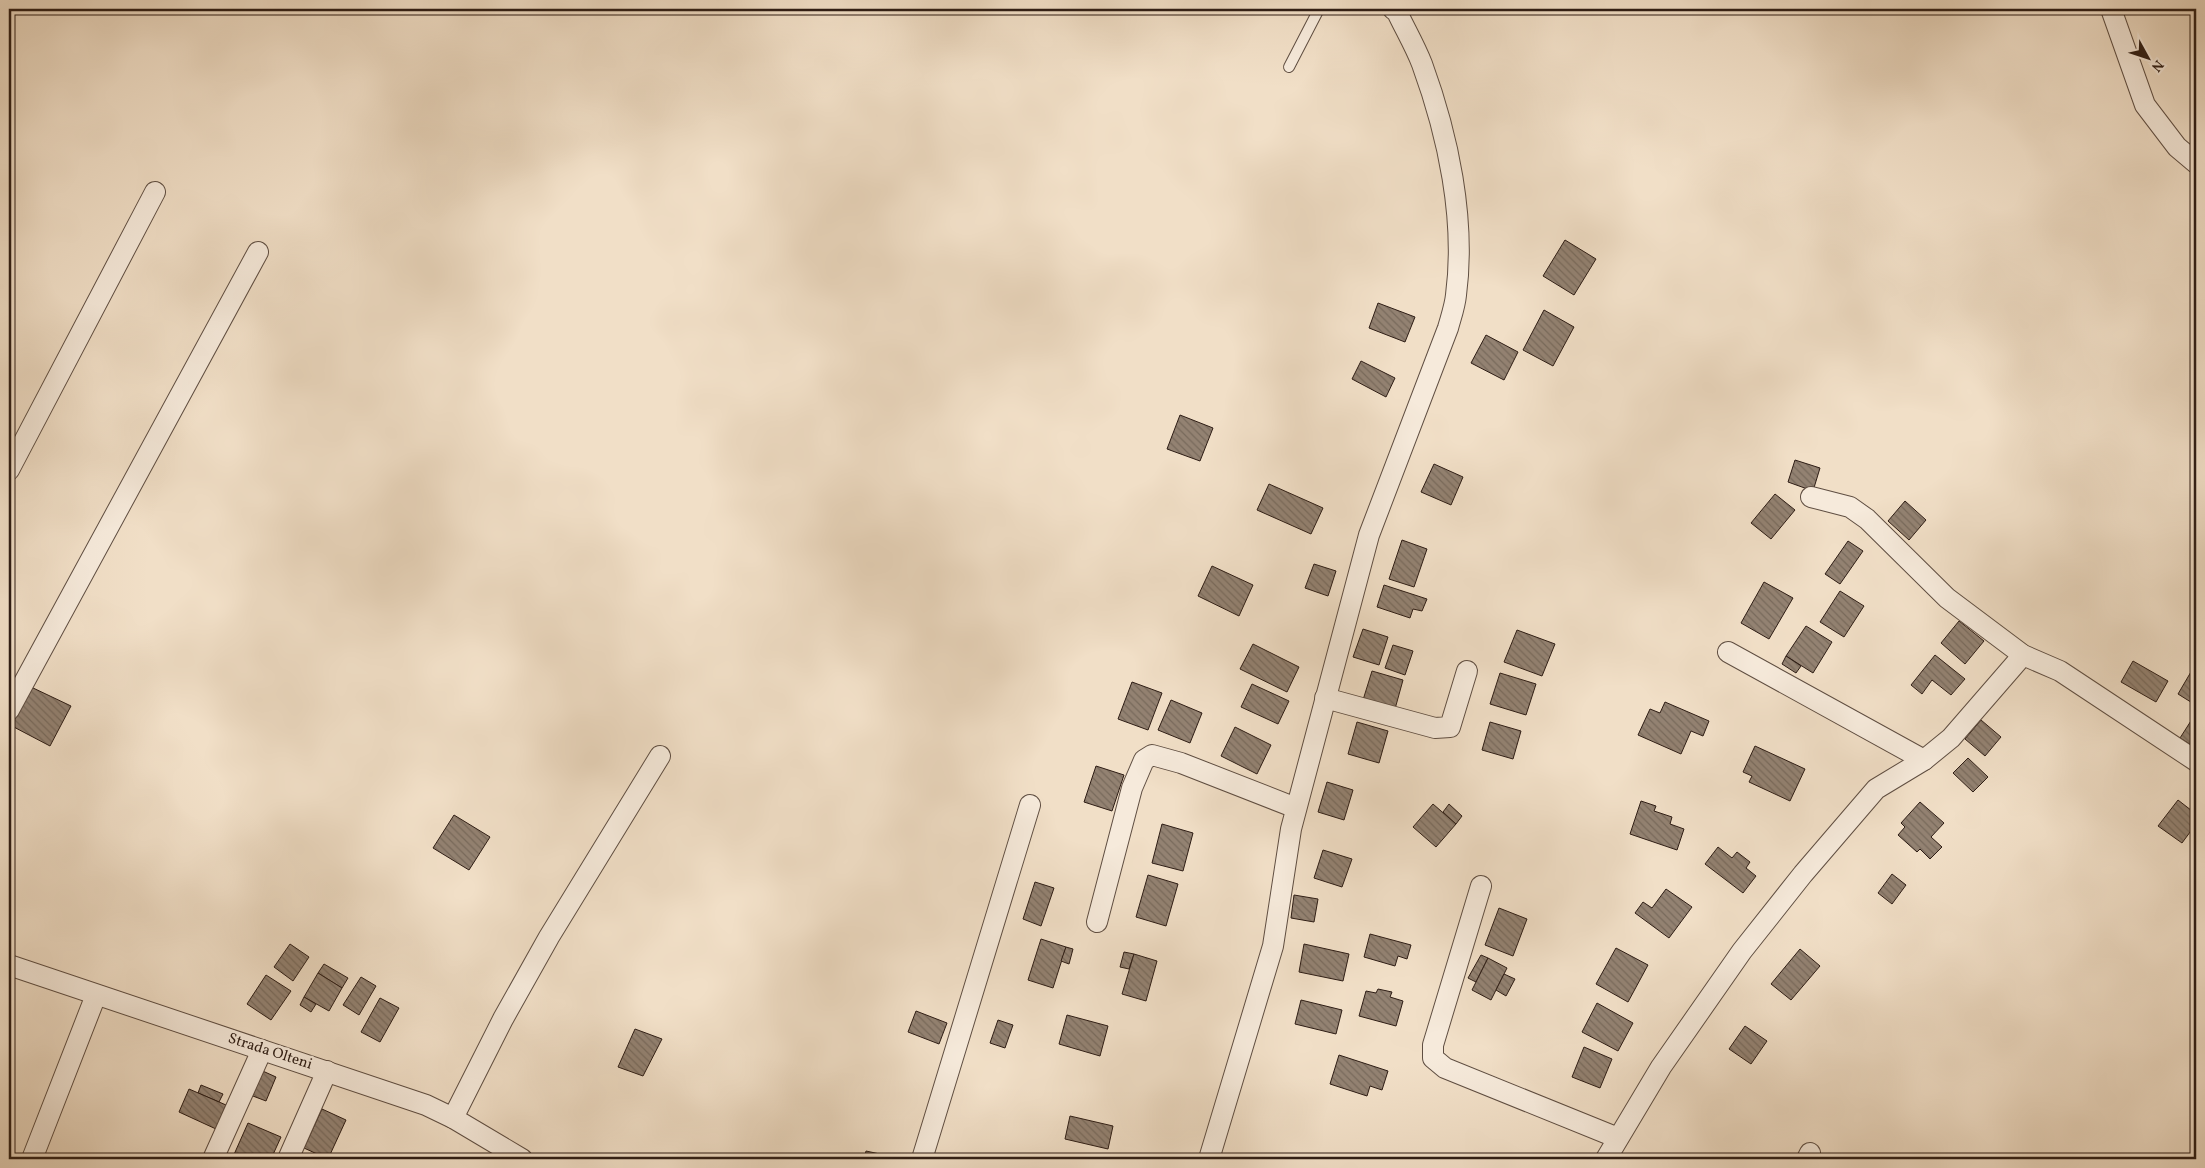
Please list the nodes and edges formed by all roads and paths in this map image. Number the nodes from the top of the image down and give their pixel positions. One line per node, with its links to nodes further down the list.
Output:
1 (1319, 9): 4 (lane)
2 (1393, 9): 13 (street)
3 (2112, 9): 5 (street)
4 (1289, 67)
5 (2196, 163)
6 (156, 192): 8 (street)
7 (258, 252): 14 (street)
8 (9, 470)
9 (1811, 498): 11 (street)
10 (1728, 652): 16 (street)
11 (2023, 655): 16 (street); 17 (street)
12 (1468, 671): 13 (street)
13 (1325, 698): 19 (street)
14 (9, 710)
15 (660, 756): 26 (street)
16 (1924, 760): 27 (street)
17 (2196, 760)
18 (1030, 804): 32 (street)
19 (1296, 808): 21 (street); 33 (street)
20 (1481, 886): 27 (street)
21 (1097, 922)
22 (10, 968): 23 (street, Strada Olteni)
23 (96, 995): 24 (street, Strada Olteni); 28 (street)
24 (262, 1050): 25 (street, Strada Olteni); 29 (street)
25 (327, 1071): 26 (street, Strada Olteni); 30 (street)
26 (453, 1118): 31 (street, Strada Olteni)
27 (1618, 1138): 34 (street)
28 (32, 1159)
29 (213, 1159)
30 (288, 1159)
31 (522, 1159)
32 (922, 1159)
33 (1209, 1159)
34 (1606, 1159)

